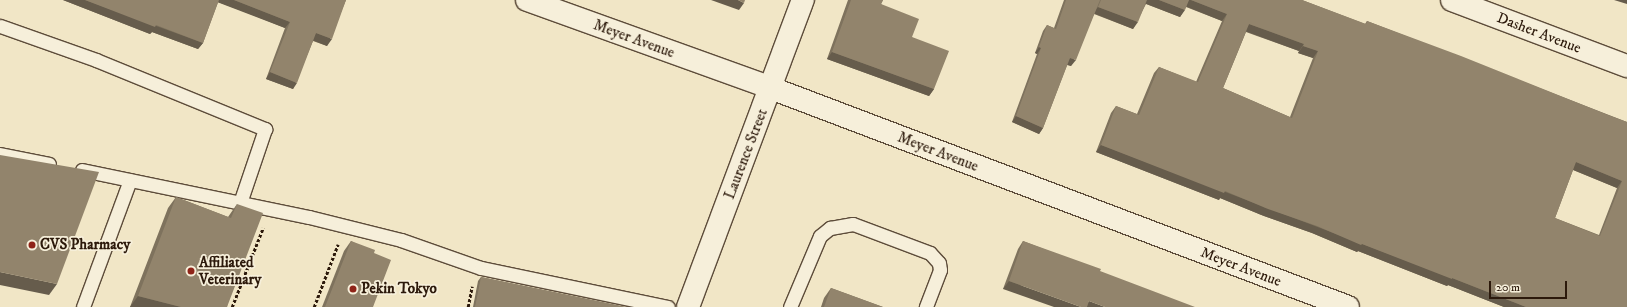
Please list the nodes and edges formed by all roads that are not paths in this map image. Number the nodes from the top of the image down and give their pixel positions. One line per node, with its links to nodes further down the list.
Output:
1 (527, 0): 6 (street, Meyer Avenue)
2 (803, 0): 6 (street, Laurence Street)
3 (1452, 0): 5 (street, Dasher Avenue)
4 (0, 26): 9 (lane)
5 (1627, 66)
6 (771, 88): 12 (street, Laurence Street); 15 (street, Meyer Avenue)
7 (0, 154): 8 (lane)
8 (130, 180): 9 (lane); 10 (lane)
9 (240, 203): 11 (lane)
10 (83, 307)
11 (668, 307)
12 (688, 307)
13 (790, 307): 14 (lane)
14 (926, 307)
15 (1348, 307)

